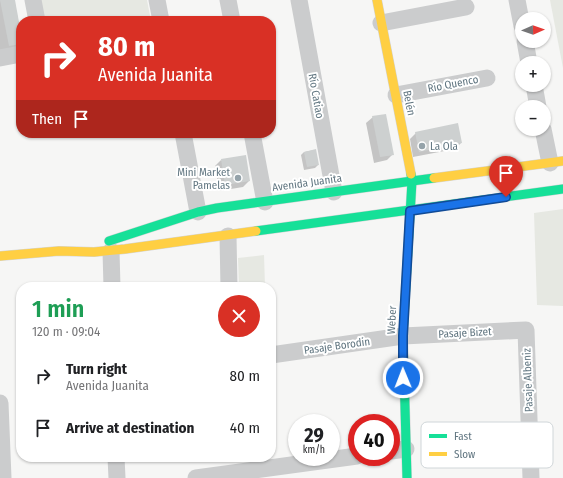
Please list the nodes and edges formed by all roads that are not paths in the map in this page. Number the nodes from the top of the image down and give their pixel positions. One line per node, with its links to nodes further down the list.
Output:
1 (33, 0): 9 (street)
2 (157, 0): 10 (street)
3 (228, 0): 11 (street)
4 (299, 0): 23 (street, Río Catiao)
5 (377, 0): 12 (main road, Belén)
6 (517, 0): 8 (street)
7 (466, 7): 12 (street)
8 (519, 12)
9 (36, 16)
10 (160, 16)
11 (231, 16)
12 (381, 23): 16 (main road, Belén)
13 (16, 55): 14 (street)
14 (0, 58)
15 (487, 78): 16 (street, Río Quenco)
16 (396, 95): 21 (main road, Belén)
17 (546, 136): 20 (street)
18 (184, 138): 26 (street)
19 (253, 138): 24 (street)
20 (556, 162): 21 (main road, Avenida Juanita)
21 (412, 181): 23 (main road, Avenida Juanita); 25 (main road, Belén)
22 (563, 189): 25 (main road, Avenida Juanita)
23 (334, 192): 24 (main road, Avenida Juanita)
24 (265, 202): 26 (main road, Avenida Juanita)
25 (410, 211): 27 (main road, Avenida Juanita); 34 (main road, Weber)
26 (198, 212): 28 (main road, Avenida Juanita)
27 (228, 236): 29 (main road, Avenida Juanita); 32 (street)
28 (59, 251): 29 (main road, Avenida Juanita); 30 (main road, Avenida Juanita)
29 (111, 251): 31 (street)
30 (0, 256)
31 (112, 282)
32 (229, 282)
33 (526, 330): 34 (street, Pasaje Bizet); 38 (street, Pasaje Albeniz)
34 (403, 336): 35 (street, Pasaje Borodin); 37 (main road, Weber)
35 (276, 354)
36 (0, 403): 44 (street)
37 (400, 414)
38 (529, 422)
39 (348, 457): 43 (street)
40 (400, 457): 47 (main road, Weber)
41 (116, 462): 45 (street)
42 (531, 468): 48 (street, Pasaje Albeniz)
43 (235, 469): 46 (street)
44 (3, 478)
45 (117, 478)
46 (196, 478)
47 (406, 478)
48 (531, 478)

